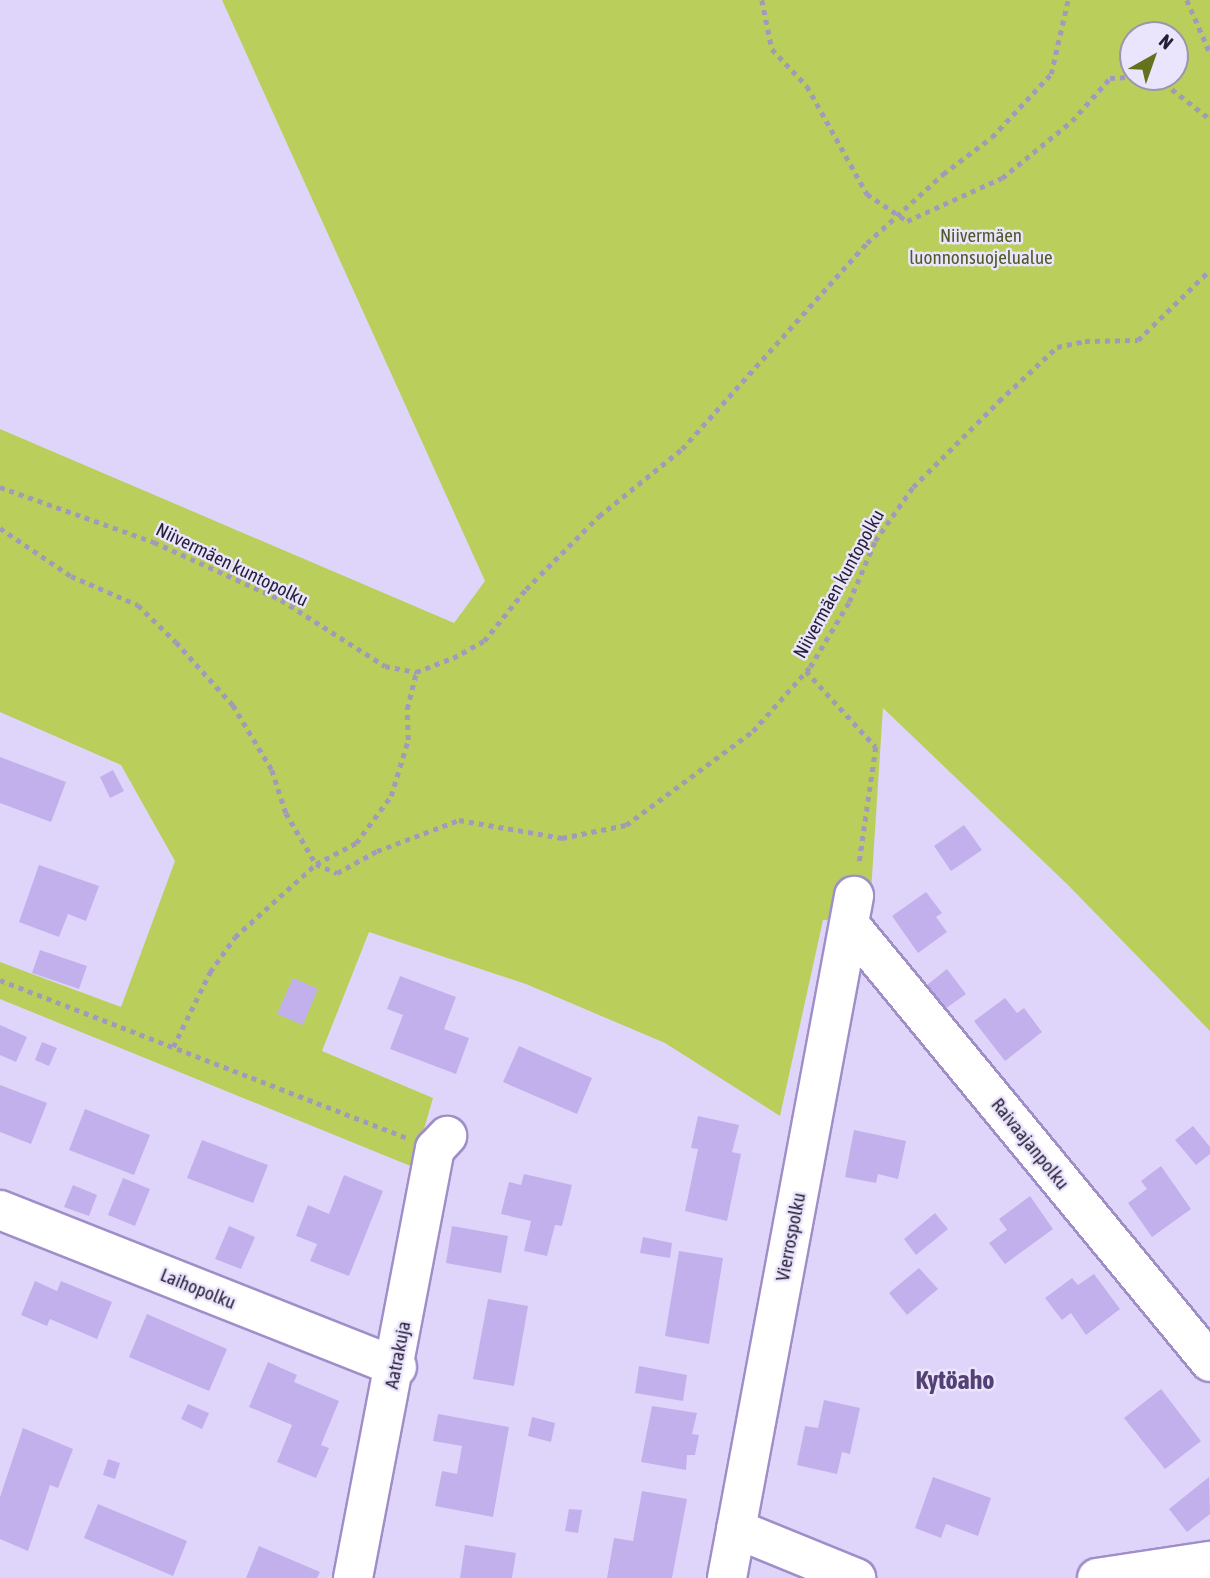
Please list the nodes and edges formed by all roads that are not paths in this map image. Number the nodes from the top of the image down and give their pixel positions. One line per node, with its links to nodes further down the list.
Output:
1 (852, 911): 4 (street, Raivaajanpolku); 6 (street, Vierrospolku)
2 (441, 1143): 5 (street, Aatrakuja)
3 (0, 1210): 5 (street, Laihopolku)
4 (1210, 1362)
5 (397, 1367): 8 (street, Aatrakuja)
6 (736, 1529): 9 (street, Vierrospolku); 10 (street)
7 (1210, 1561): 11 (street)
8 (353, 1578)
9 (727, 1578)
10 (856, 1578)
11 (1097, 1578)

